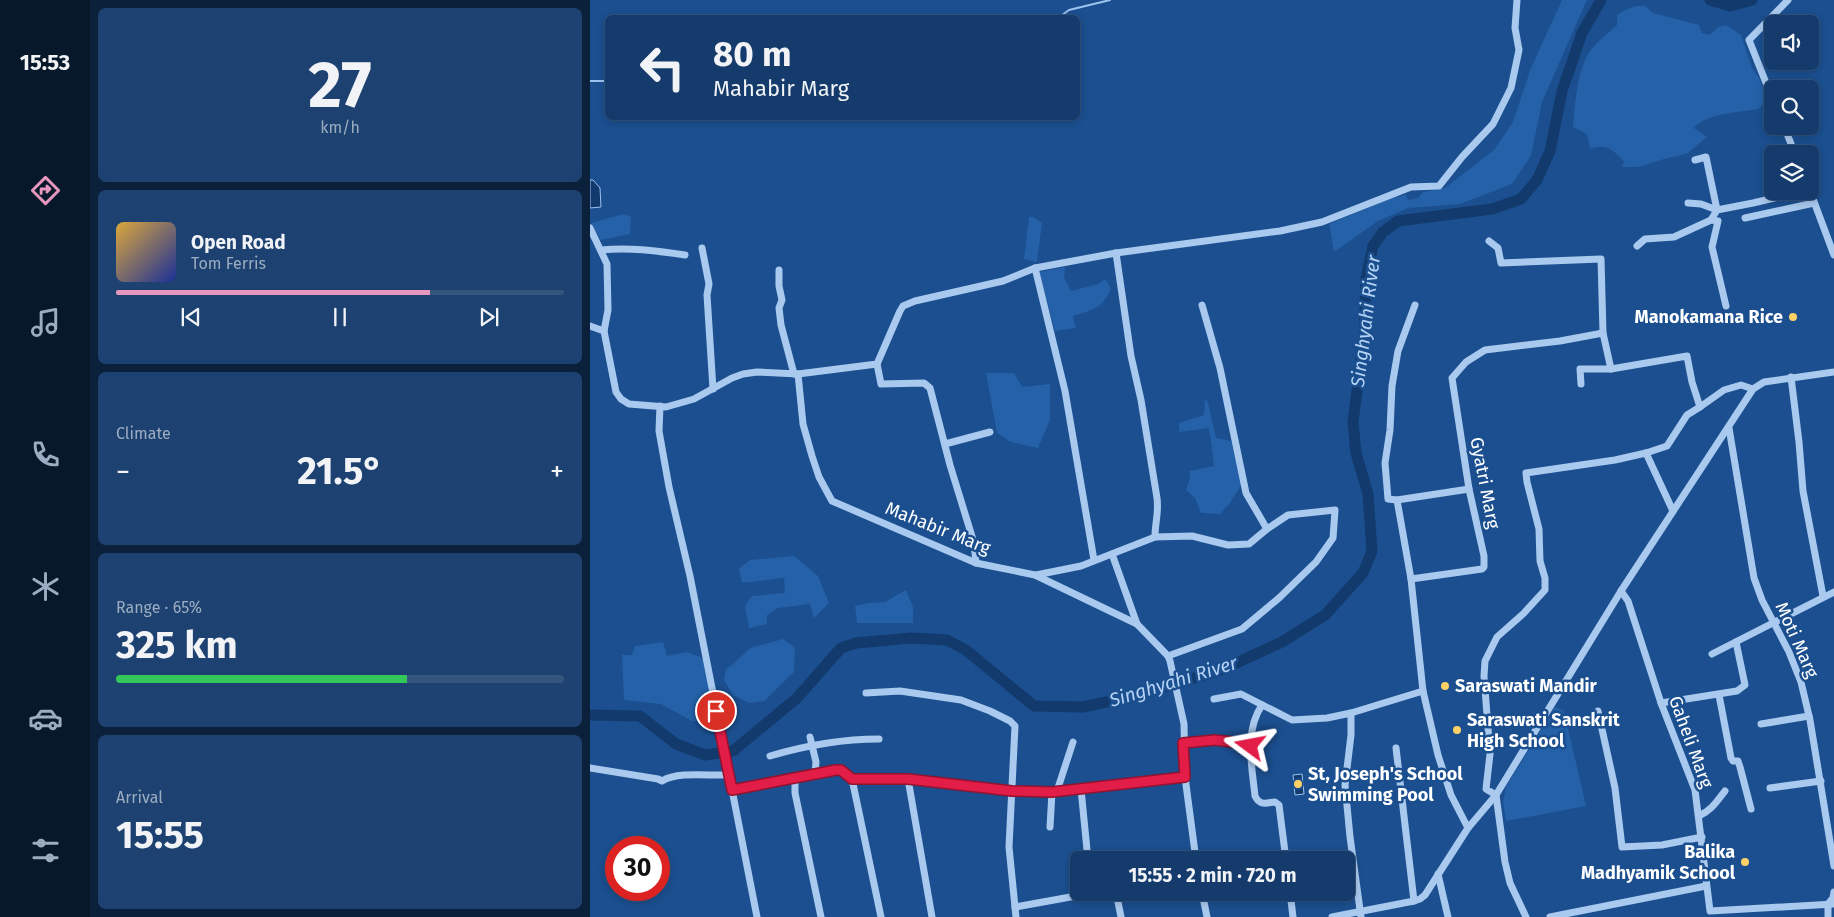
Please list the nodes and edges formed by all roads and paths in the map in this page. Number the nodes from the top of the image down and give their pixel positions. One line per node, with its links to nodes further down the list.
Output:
1 (1517, 0): 17 (street)
2 (1788, 0): 3 (street)
3 (1765, 80)
4 (1695, 160): 9 (street)
5 (1766, 200): 9 (street)
6 (1813, 200): 8 (street)
7 (1688, 203): 9 (street)
8 (1814, 203): 10 (street); 19 (street)
9 (1717, 210): 11 (street)
10 (1745, 218)
11 (1714, 220): 14 (street); 24 (street)
12 (590, 228): 16 (street)
13 (1489, 241): 27 (street)
14 (1637, 246)
15 (702, 248): 34 (street)
16 (601, 250): 18 (street); 26 (street)
17 (1116, 253): 20 (street); 46 (street)
18 (685, 255)
19 (1834, 255)
20 (1035, 268): 28 (street); 48 (street)
21 (779, 270): 31 (street, Mahabir Marg)
22 (1202, 305): 45 (street)
23 (1415, 305): 43 (street)
24 (1726, 306)
25 (590, 326): 26 (street)
26 (604, 331): 36 (street)
27 (1603, 333): 29 (street); 42 (street, Gyatri Marg)
28 (877, 364): 31 (street); 40 (street)
29 (1611, 369): 33 (street); 37 (street)
30 (1834, 372): 32 (street)
31 (796, 374): 34 (street); 49 (street, Mahabir Marg)
32 (1791, 377): 35 (street); 54 (street)
33 (1581, 384)
34 (713, 389): 36 (street)
35 (1753, 389): 37 (street); 38 (street)
36 (660, 406): 79 (street)
37 (1700, 407): 41 (street)
38 (1729, 428): 44 (street); 55 (street, Moti Marg)
39 (990, 432): 40 (street)
40 (946, 444): 49 (street)
41 (1646, 453): 44 (street); 92 (street)
42 (1469, 489): 43 (street); 51 (street, Gyatri Marg)
43 (1397, 500): 51 (street)
44 (1673, 511): 52 (street)
45 (1267, 529): 46 (street); 59 (street)
46 (1155, 537): 47 (street)
47 (1112, 554): 48 (street); 56 (street)
48 (1094, 560): 50 (street)
49 (976, 563): 50 (street, Mahabir Marg)
50 (1035, 575): 56 (street, Mahabir Marg)
51 (1411, 579): 60 (street)
52 (1621, 591): 64 (street, Gaheli Marg); 92 (street)
53 (1834, 592): 54 (street)
54 (1823, 596): 55 (street)
55 (1774, 623): 57 (street); 68 (street, Moti Marg)
56 (1137, 624): 59 (street, Mahabir Marg)
57 (1736, 642): 58 (street); 62 (street)
58 (1712, 654)
59 (1169, 659): 73 (street)
60 (1423, 691): 67 (street); 96 (street)
61 (866, 693): 89 (street)
62 (1719, 695): 64 (street); 93 (street)
63 (1214, 698): 65 (street)
64 (1661, 703): 94 (street, Gaheli Marg)
65 (1262, 705): 67 (street); 74 (street)
66 (1598, 712): 97 (street)
67 (1351, 713): 112 (street)
68 (1809, 716): 69 (street); 85 (street, Moti Marg)
69 (1761, 724)
70 (810, 737): 75 (street)
71 (879, 738): 75 (street)
72 (1073, 742): 90 (street)
73 (1183, 743): 74 (street); 81 (street)
74 (1250, 744): 100 (street)
75 (813, 747): 77 (street); 80 (street)
76 (1396, 748): 106 (street)
77 (770, 756)
78 (590, 768): 79 (street)
79 (728, 773): 88 (street)
80 (815, 774): 82 (street); 83 (street)
81 (1185, 777): 87 (street); 99 (street)
82 (794, 778): 88 (street); 115 (street)
83 (852, 779): 84 (street); 116 (street)
84 (908, 779): 89 (street); 117 (street)
85 (1820, 780): 86 (street); 101 (street, Moti Marg)
86 (1770, 788)
87 (1081, 789): 90 (street); 98 (street)
88 (732, 790): 114 (street)
89 (1012, 791): 90 (street); 111 (street)
90 (1055, 791): 95 (street)
91 (1725, 791): 94 (street)
92 (1496, 795): 96 (street); 124 (street)
93 (1751, 809)
94 (1699, 816): 97 (street, Gaheli Marg)
95 (1050, 827)
96 (1468, 828): 102 (street)
97 (1702, 837): 103 (street, Gaheli Marg)
98 (1087, 851)
99 (1195, 851)
100 (1285, 851)
101 (1834, 866)
102 (1438, 874): 106 (street); 123 (street)
103 (1706, 886): 113 (street, Gaheli Marg); 125 (street)
104 (1834, 892): 110 (street)
105 (1070, 897): 111 (street)
106 (1414, 900): 112 (street)
107 (1118, 901): 119 (street)
108 (1204, 901): 120 (street)
109 (1291, 901): 121 (street)
110 (1831, 904): 113 (street, Gaheli Marg); 126 (street)
111 (1015, 907): 118 (street)
112 (1360, 914): 122 (street)
113 (1710, 914)
114 (757, 917)
115 (821, 917)
116 (882, 917)
117 (932, 917)
118 (1016, 917)
119 (1121, 917)
120 (1207, 917)
121 (1293, 917)
122 (1332, 917)
123 (1448, 917)
124 (1526, 917)
125 (1550, 917)
126 (1828, 917)

